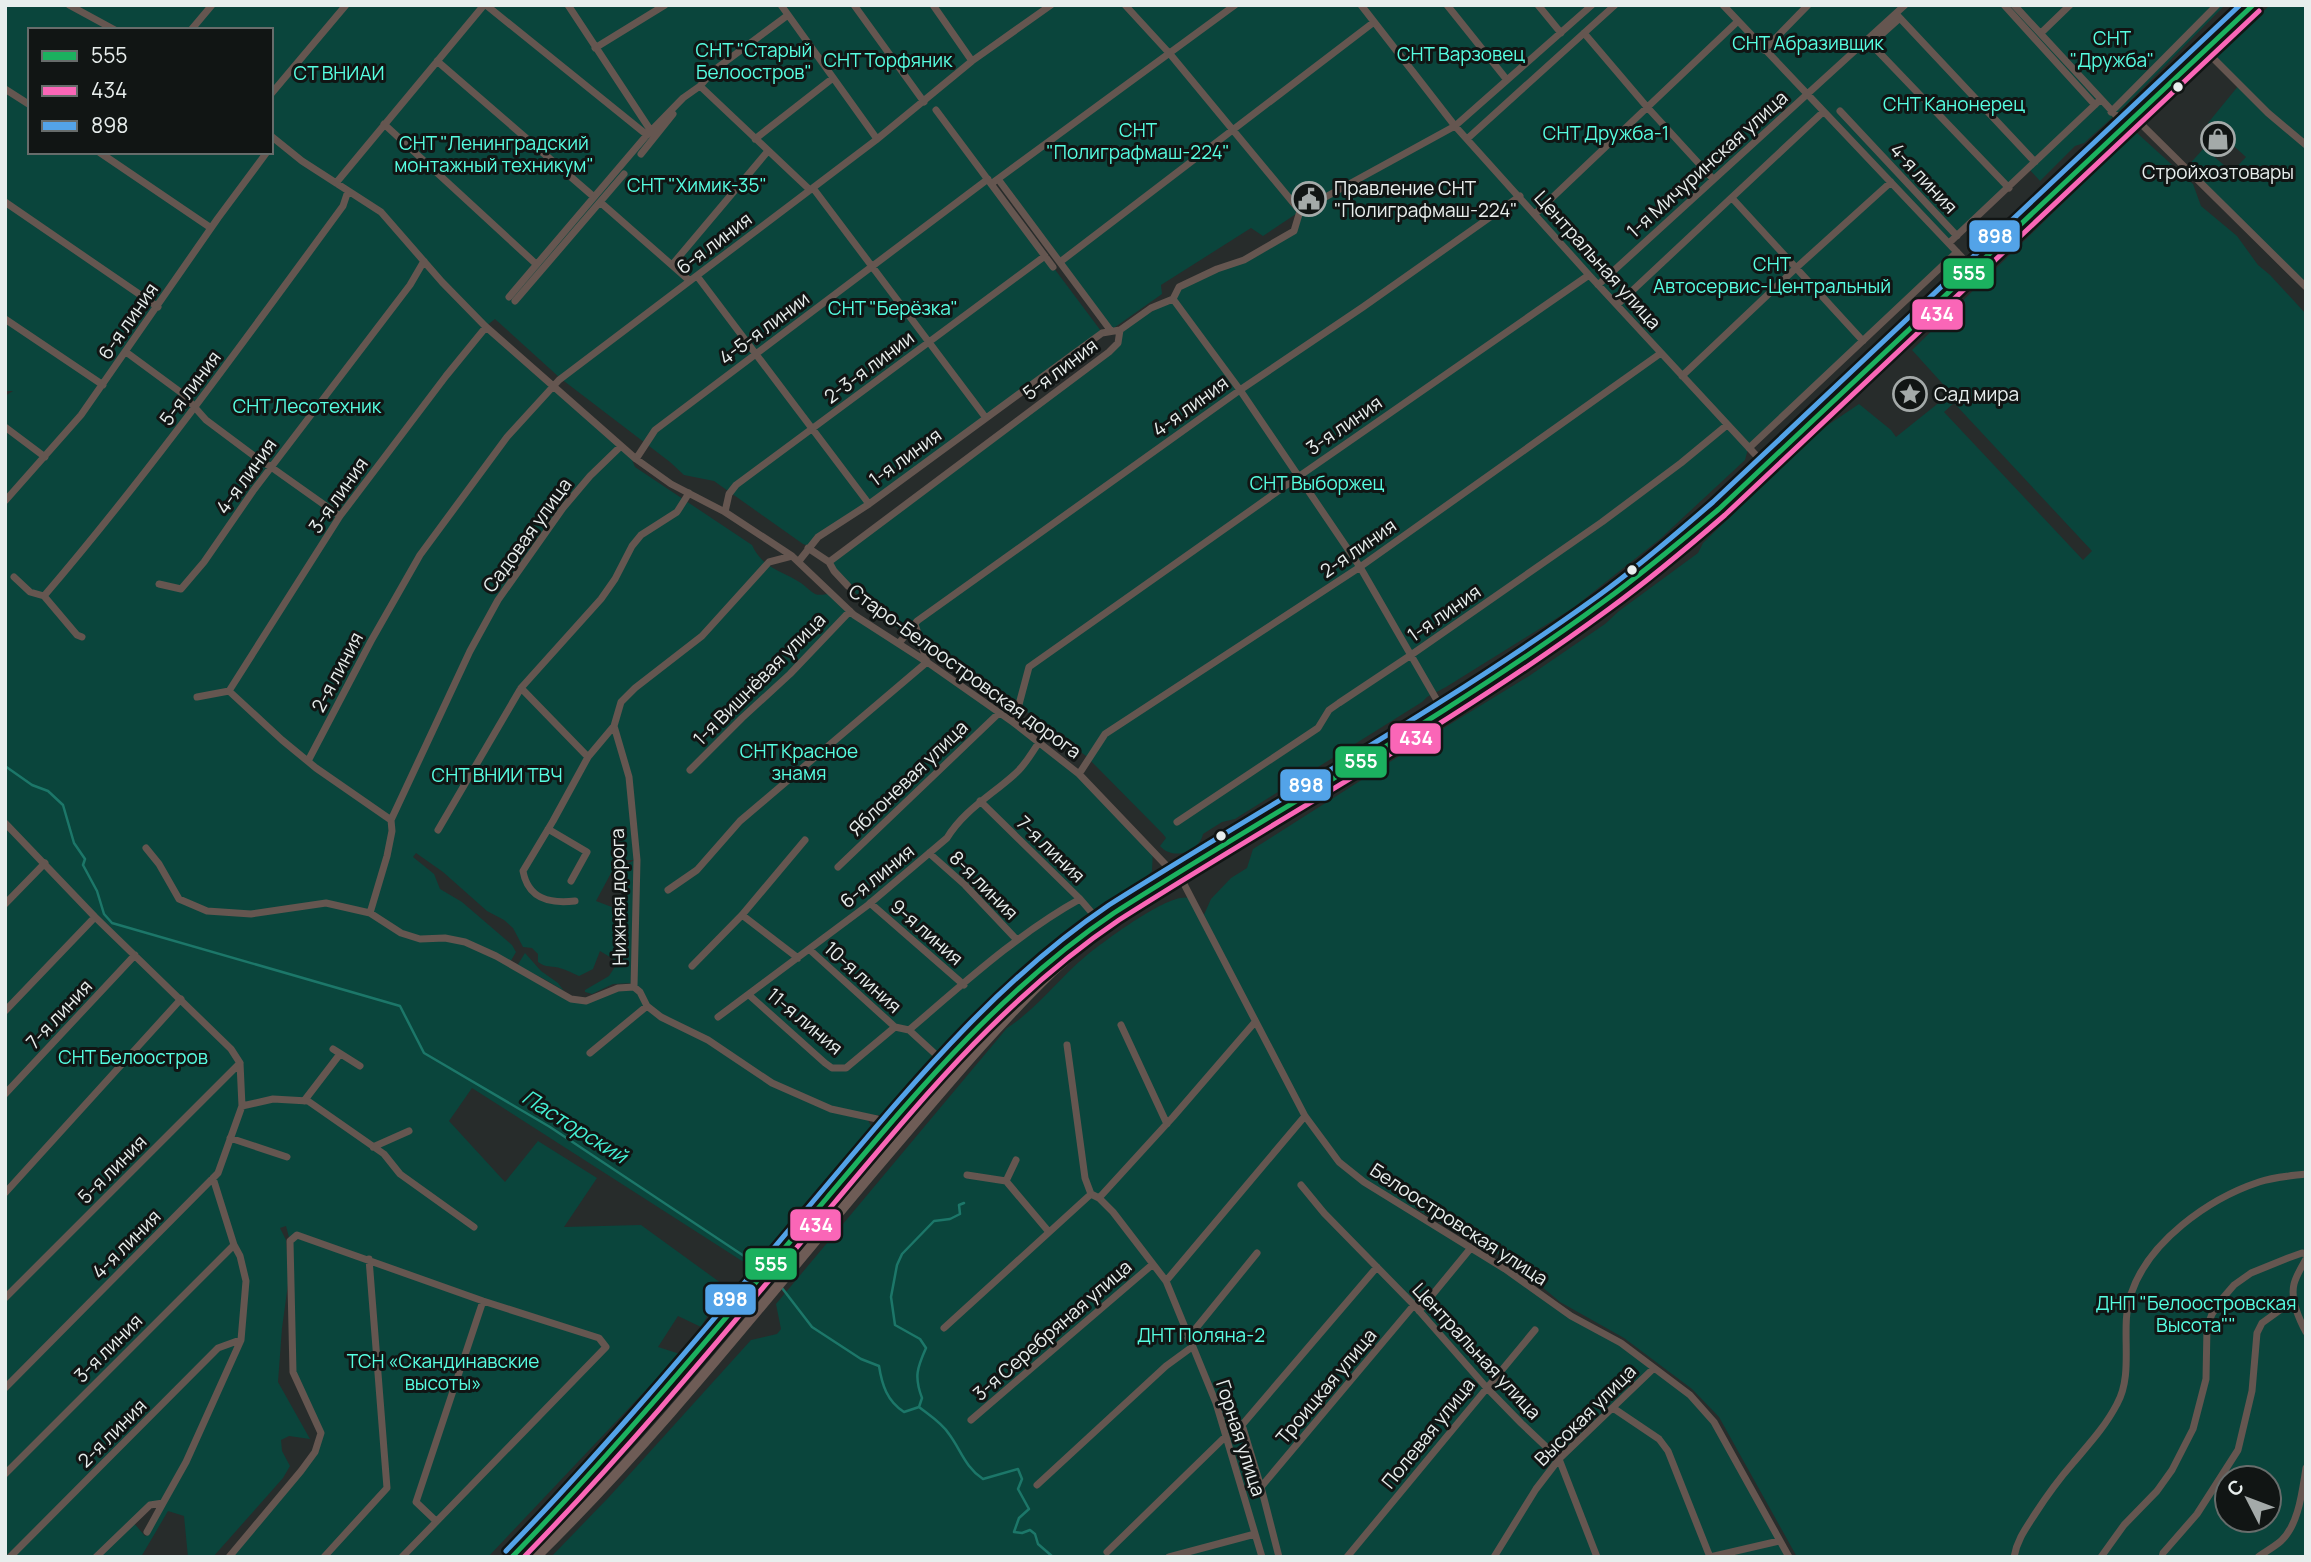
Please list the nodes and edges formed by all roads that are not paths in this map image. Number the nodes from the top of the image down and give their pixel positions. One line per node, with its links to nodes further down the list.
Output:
1 (69, 5): 27 (street)
2 (90, 5): 27 (street)
3 (212, 5): 33 (street)
4 (346, 5): 47 (street)
5 (485, 5): 41 (street); 63 (street)
6 (568, 5): 37 (street)
7 (665, 5): 37 (street)
8 (781, 5): 28 (street)
9 (854, 5): 49 (street)
10 (933, 5): 42 (street)
11 (1051, 5): 42 (street)
12 (1125, 5): 40 (street)
13 (1235, 5): 40 (street)
14 (1361, 5): 30 (street, Центральная улица)
15 (1447, 5): 44 (street)
16 (1538, 5): 34 (street)
17 (1592, 5): 34 (street)
18 (1615, 5): 35 (street)
19 (1723, 5): 31 (street)
20 (1808, 5): 38 (street)
21 (1905, 5): 29 (street)
22 (2004, 5): 50 (street)
23 (2014, 5): 36 (street)
24 (2070, 5): 36 (street)
25 (2217, 5): 56 (street)
26 (2253, 5): 39 (main road)
27 (83, 13): 32 (street)
28 (788, 15): 43 (street); 45 (street)
29 (1898, 15): 48 (street, 1-я Мичуринская улица); 73 (street); 79 (street)
30 (1374, 22): 61 (street, Центральная улица); 62 (street)
31 (1737, 22): 38 (street); 52 (street)
32 (111, 28)
33 (193, 28)
34 (1561, 33): 44 (street)
35 (1584, 33): 52 (street); 66 (street)
36 (2041, 33): 50 (street)
37 (595, 48): 63 (street)
38 (1764, 50): 48 (street)
39 (2205, 50): 58 (main road); 68 (street)
40 (1170, 54): 62 (street); 76 (street)
41 (437, 61): 59 (street); 84 (street)
42 (972, 61): 49 (street)
43 (833, 78): 64 (street); 65 (street)
44 (1507, 80): 61 (street)
45 (701, 86): 63 (street); 64 (street)
46 (5, 89): 51 (street)
47 (273, 92)
48 (1807, 95): 55 (street); 75 (street, 1-я Мичуринская улица)
49 (926, 101): 65 (street, 6-я линия)
50 (2098, 103): 56 (street); 73 (street)
51 (28, 104)
52 (1647, 107): 75 (street); 87 (street)
53 (936, 110): 76 (street)
54 (1840, 111): 89 (street, 4-я линия)
55 (1824, 112): 77 (street); 83 (street)
56 (2111, 112): 60 (street)
57 (673, 114): 63 (street)
58 (2134, 117): 60 (main road); 103 (street)
59 (384, 124): 78 (street); 94 (street)
60 (2125, 125): 99 (main road)
61 (1455, 126): 66 (street, Центральная улица); 86 (street)
62 (1233, 129): 86 (street); 96 (street)
63 (651, 134): 72 (street); 84 (street)
64 (755, 139): 69 (street)
65 (877, 139): 80 (street, 6-я линия)
66 (1467, 139): 82 (street, Центральная улица)
67 (273, 141): 78 (street, Старо-Белоостровская дорога)
68 (2306, 145)
69 (768, 151): 80 (street); 95 (street)
70 (102, 154): 88 (street)
71 (266, 154): 88 (street, 6-я линия)
72 (641, 154)
73 (2035, 163): 79 (street)
74 (624, 174): 84 (street)
75 (1713, 179): 102 (street, 1-я Мичуринская улица)
76 (992, 181): 92 (street); 96 (street); 97 (street, 4-5-я линии)
77 (1891, 182): 90 (street); 98 (street)
78 (336, 183): 81 (street, Старо-Белоостровская дорога)
79 (2009, 188): 89 (street)
80 (811, 189): 97 (street); 101 (street, 6-я линия)
81 (348, 191): 93 (street, Старо-Белоостровская дорога); 120 (street, 5-я линия)
82 (1520, 196): 87 (street, Центральная улица); 119 (street, 4-я линия)
83 (1732, 198): 98 (street); 105 (street)
84 (597, 200): 94 (street); 94 (street); 95 (street)
85 (5, 202): 106 (street)
86 (1300, 211): 104 (street, 5-я линия)
87 (1535, 214): 100 (street, Центральная улица)
88 (211, 228): 106 (street, 6-я линия)
89 (1957, 236): 90 (street)
90 (1949, 243): 91 (street)
91 (1957, 252): 99 (street); 111 (street)
92 (1045, 256): 96 (street); 112 (street, 2-3-я линии)
93 (424, 261): 108 (street, Старо-Белоостровская дорога); 130 (street, 4-я линия)
94 (536, 264)
95 (672, 265): 101 (street)
96 (1057, 265): 110 (street)
97 (872, 266): 112 (street); 115 (street, 4-5-я линии)
98 (1796, 268): 111 (street); 116 (street)
99 (1973, 269): 129 (main road)
100 (1589, 275): 102 (street, Центральная улица); 131 (street, 3-я линия)
101 (693, 278): 115 (street); 118 (street, 6-я линия)
102 (1598, 285): 105 (street, Центральная улица)
103 (2306, 288)
104 (1173, 299): 109 (street, 5-я линия); 119 (street)
105 (1616, 305): 114 (street, Центральная улица)
106 (158, 307): 113 (street, 6-я линия)
107 (5, 320): 117 (street)
108 (486, 327): 118 (street, Старо-Белоостровская дорога); 136 (street, 3-я линия)
109 (1120, 330): 110 (street); 139 (street, 5-я линия)
110 (1111, 331): 121 (street, 1-я линия)
111 (1863, 341): 126 (street)
112 (929, 342): 121 (street); 124 (street, 2-3-я линии)
113 (126, 352): 117 (street, 6-я линия); 120 (street)
114 (1661, 353): 116 (street, Центральная улица); 140 (street, 2-я линия)
115 (756, 354): 124 (street); 128 (street, 4-5-я линии)
116 (1682, 376): 122 (street, Центральная улица)
117 (103, 385): 127 (street, 6-я линия)
118 (553, 386): 125 (street, Старо-Белоостровская дорога); 145 (street, 6-я линия)
119 (1240, 390): 131 (street); 147 (street, 4-я линия)
120 (196, 408): 130 (street); 144 (street, 5-я линия)
121 (986, 418): 134 (street, 1-я линия)
122 (1727, 425): 126 (street, Центральная улица); 150 (street, 1-я линия)
123 (5, 427): 127 (street)
124 (812, 428): 134 (street); 135 (street, 2-3-я линии)
125 (621, 446): 128 (street, Старо-Белоостровская дорога); 167 (street, Садовая улица)
126 (1749, 449): 129 (street, Центральная улица)
127 (45, 457): 133 (street, 6-я линия)
128 (636, 459): 132 (street, Старо-Белоостровская дорога)
129 (1765, 465): 155 (main road)
130 (271, 467): 136 (street); 142 (street, 4-я линия)
131 (1298, 477): 140 (street); 157 (street, 3-я линия)
132 (689, 493): 135 (street, Старо-Белоостровская дорога); 152 (street)
133 (5, 501)
134 (869, 504): 137 (street, 1-я линия)
135 (725, 512): 138 (street, Старо-Белоостровская дорога)
136 (340, 516): 153 (street, 3-я линия)
137 (808, 548): 138 (street, 1-я линия); 139 (street)
138 (795, 559): 146 (street, Старо-Белоостровская дорога); 158 (street)
139 (830, 562): 143 (street)
140 (1360, 567): 150 (street); 165 (street, 2-я линия)
141 (14, 577): 144 (street)
142 (159, 584)
143 (848, 586)
144 (44, 596): 148 (street)
145 (395, 598): 163 (street, 2-я линия)
146 (850, 611): 149 (street, Старо-Белоостровская дорога); 164 (street, 1-я Вишнёвая улица)
147 (915, 624): 149 (street, 4-я линия); 151 (street)
148 (82, 637)
149 (899, 643): 151 (street, Старо-Белоостровская дорога)
150 (1411, 655): 155 (street); 168 (street, 1-я линия)
151 (927, 662): 156 (street, Старо-Белоостровская дорога); 179 (street)
152 (521, 688): 162 (street); 171 (street)
153 (229, 691): 154 (street); 163 (street)
154 (197, 696)
155 (1442, 709): 177 (main road)
156 (999, 713): 157 (street, Старо-Белоостровская дорога); 176 (street, Яблоневая улица)
157 (1014, 723): 161 (street, Старо-Белоостровская дорога)
158 (614, 726): 159 (street); 160 (street, Нижняя дорога)
159 (606, 737): 160 (street); 162 (street)
160 (616, 738): 195 (street, Нижняя дорога)
161 (1040, 741): 165 (street, Старо-Белоостровская дорога); 166 (street, 6-я линия)
162 (588, 757): 170 (street)
163 (308, 761): 167 (street)
164 (690, 770)
165 (1079, 774): 177 (street, Старо-Белоостровская дорога)
166 (980, 801): 174 (street, 6-я линия); 181 (street, 7-я линия)
167 (391, 820): 185 (street, Садовая улица)
168 (1177, 822)
169 (5, 823): 175 (street)
170 (548, 829): 178 (street); 182 (street)
171 (438, 830)
172 (805, 840): 186 (street)
173 (146, 848): 185 (street)
174 (929, 853): 183 (street, 6-я линия); 189 (street, 8-я линия)
175 (45, 863): 184 (street); 187 (street)
176 (838, 867)
177 (1177, 874): 180 (main road); 201 (street, Белоостровская улица)
178 (571, 881)
179 (668, 890)
180 (1149, 891): 188 (main road); 274 (main road)
181 (1080, 899): 188 (street, 7-я линия); 189 (street)
182 (575, 901)
183 (870, 903): 190 (street, 6-я линия); 194 (street, 9-я линия)
184 (5, 904)
185 (370, 913): 195 (street)
186 (742, 915): 192 (street); 193 (street)
187 (95, 918): 191 (street); 199 (street)
188 (1099, 921): 209 (main road)
189 (1017, 940): 194 (street)
190 (810, 950): 192 (street, 6-я линия); 203 (street, 10-я линия)
191 (135, 955): 197 (street); 212 (street, 7-я линия)
192 (798, 958): 196 (street, 6-я линия)
193 (692, 966)
194 (964, 985): 204 (street)
195 (634, 987): 198 (street)
196 (749, 995): 200 (street, 6-я линия); 203 (street, 11-я линия)
197 (180, 999): 210 (street); 228 (street)
198 (647, 1006): 207 (street); 217 (street)
199 (5, 1012)
200 (718, 1017)
201 (1255, 1022): 215 (street, Белоостровская улица); 216 (street)
202 (1121, 1025): 216 (street)
203 (895, 1027): 204 (street)
204 (909, 1030): 209 (street)
205 (1067, 1045): 229 (street)
206 (332, 1049): 208 (street)
207 (590, 1053)
208 (340, 1054): 211 (street); 213 (street)
209 (944, 1062): 217 (main road)
210 (240, 1063): 214 (street); 241 (street, 5-я линия)
211 (360, 1066)
212 (5, 1094)
213 (304, 1101): 214 (street); 220 (street)
214 (242, 1106): 219 (street, 4-я линия)
215 (1305, 1116): 234 (street, Белоостровская улица); 240 (street)
216 (1167, 1124): 230 (street)
217 (888, 1126): 273 (main road)
218 (409, 1130): 220 (street)
219 (230, 1138): 221 (street); 225 (street, 4-я линия)
220 (373, 1147): 231 (street)
221 (287, 1157)
222 (1016, 1160): 226 (street)
223 (2306, 1174): 283 (street)
224 (967, 1175): 226 (street)
225 (214, 1178): 233 (street); 253 (street, 4-я линия)
226 (1006, 1181): 232 (street)
227 (1301, 1185): 239 (street, Центральная улица)
228 (5, 1193)
229 (1091, 1194): 230 (street, Горная улица); 232 (street)
230 (1099, 1198): 238 (street, Горная улица)
231 (474, 1227)
232 (1049, 1232): 245 (street)
233 (234, 1245): 249 (street); 259 (street, 3-я линия)
234 (1470, 1249): 244 (street, Троицкая улица); 251 (street, Белоостровская улица)
235 (1257, 1253): 248 (street)
236 (2306, 1256): 242 (street); 284 (street)
237 (369, 1259): 243 (street); 270 (street); 271 (street)
238 (1153, 1264): 240 (street, Горная улица); 255 (street, 3-я Серебряная улица)
239 (1377, 1267): 244 (street, Центральная улица); 261 (street)
240 (1166, 1281): 248 (street, Горная улица)
241 (5, 1298)
242 (2294, 1300): 247 (street); 285 (street)
243 (483, 1301): 263 (street); 263 (street)
244 (1417, 1308): 252 (street, Центральная улица); 261 (street, Троицкая улица)
245 (944, 1328)
246 (1535, 1330): 252 (street, Полевая улица)
247 (2306, 1332)
248 (1188, 1338): 250 (street, Горная улица)
249 (240, 1340): 262 (street); 268 (street, 2-я линия)
250 (1192, 1347): 256 (street, Горная улица); 260 (street)
251 (1654, 1368): 254 (street, Высокая улица); 266 (street, Белоостровская улица)
252 (1486, 1387): 257 (street, Центральная улица); 278 (street, Полевая улица)
253 (5, 1388)
254 (1613, 1408): 257 (street, Высокая улица); 281 (street)
255 (971, 1420)
256 (1226, 1436): 265 (street, Горная улица); 267 (street)
257 (1559, 1459): 279 (street, Высокая улица); 280 (street, Центральная улица)
258 (2306, 1468): 286 (street)
259 (5, 1474)
260 (1037, 1485)
261 (1261, 1487): 277 (street)
262 (163, 1503): 264 (street); 269 (street)
263 (436, 1521): 272 (street)
264 (147, 1532)
265 (1255, 1534): 275 (street); 276 (street, Горная улица)
266 (1782, 1544): 281 (street); 282 (street)
267 (1107, 1552)
268 (10, 1557)
269 (96, 1557)
270 (229, 1557)
271 (324, 1557)
272 (402, 1557)
273 (512, 1557)
274 (536, 1557)
275 (1169, 1557)
276 (1262, 1557)
277 (1279, 1557)
278 (1348, 1557)
279 (1494, 1557)
280 (1597, 1557)
281 (1710, 1557)
282 (1790, 1557)
283 (2014, 1557)
284 (2101, 1557)
285 (2162, 1557)
286 (2258, 1557)

